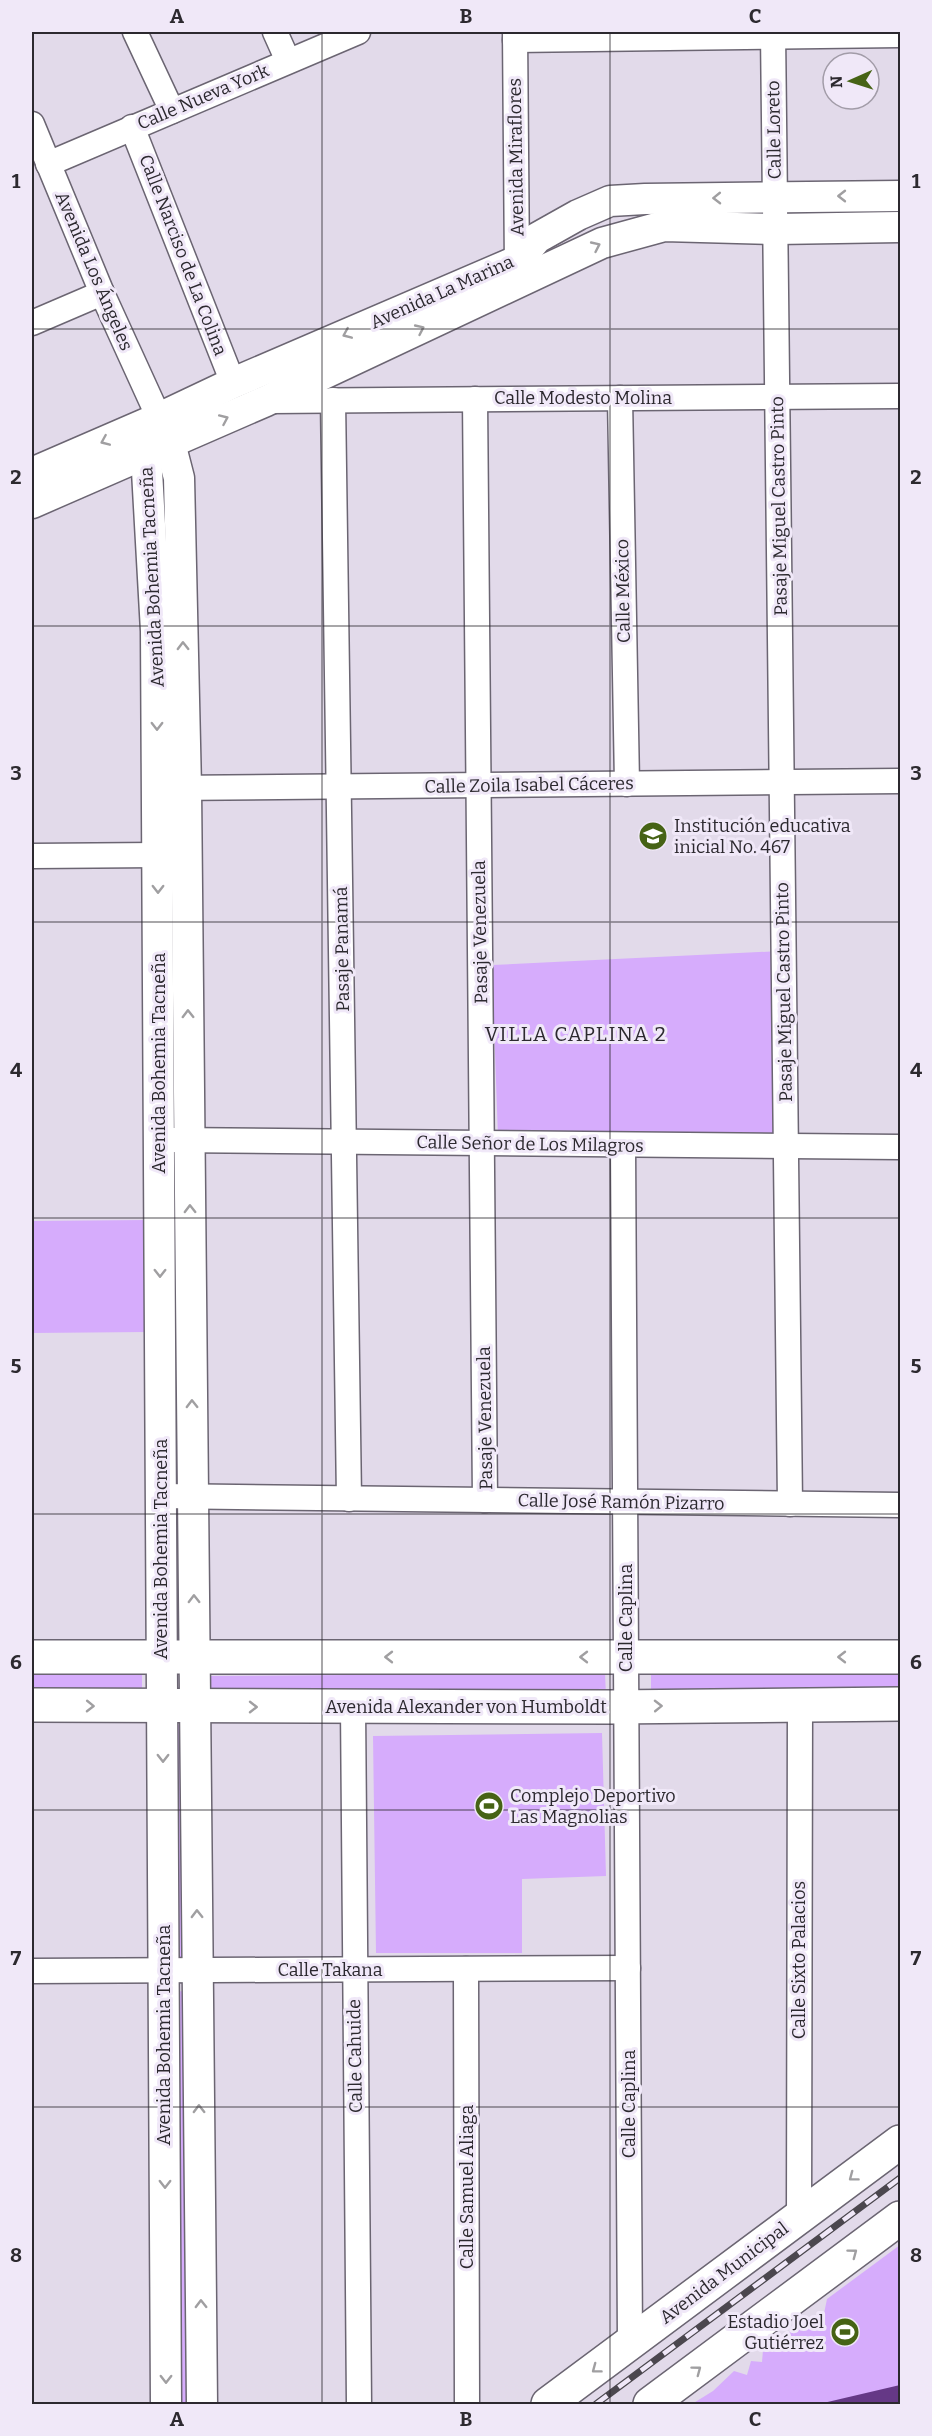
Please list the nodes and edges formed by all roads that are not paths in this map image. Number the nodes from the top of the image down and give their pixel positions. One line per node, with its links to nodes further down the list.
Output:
1 (135, 32): 8 (street)
2 (275, 32): 7 (street)
3 (358, 32): 7 (street, Calle Nueva York)
4 (773, 34): 5 (street); 6 (street); 13 (street, Calle Loreto)
5 (900, 34)
6 (515, 36): 16 (street, Avenida Miraflores)
7 (288, 62): 8 (street, Calle Nueva York)
8 (172, 111): 10 (street, Calle Nueva York)
9 (32, 124): 11 (street, Avenida Los Ángeles)
10 (132, 127): 11 (street, Calle Nueva York); 19 (street, Calle Narciso de La Colina)
11 (48, 164): 17 (street, Avenida Los Ángeles)
12 (900, 196): 13 (street, Avenida La Marina, one-way to 13)
13 (775, 197): 15 (street, Calle Loreto); 16 (street, Avenida La Marina, one-way to 16)
14 (900, 227): 15 (street, Avenida La Marina)
15 (776, 229): 16 (street, Avenida La Marina, one-way to 15); 21 (street, Pasaje Miguel Castro Pinto)
16 (517, 272): 19 (street, Avenida La Marina, one-way to 19); 25 (street, Avenida La Marina, one-way to 16)
17 (102, 293): 18 (street); 26 (street, Avenida Los Ángeles)
18 (32, 323)
19 (233, 383): 26 (street, Avenida La Marina)
20 (900, 396): 21 (street, Calle Modesto Molina)
21 (777, 397): 22 (street, Calle Modesto Molina); 30 (street, Pasaje Miguel Castro Pinto)
22 (620, 398): 23 (street, Calle Modesto Molina); 31 (street, Calle México)
23 (475, 399): 24 (street, Calle Modesto Molina); 32 (street, Pasaje Venezuela)
24 (333, 400): 25 (street, Calle Modesto Molina); 33 (street, Pasaje Panamá)
25 (266, 401): 26 (street, Avenida La Marina, one-way to 25)
26 (158, 438): 27 (street, Avenida La Marina, one-way to 27); 28 (street, Avenida La Marina); 34 (street, Avenida Bohemia Tacneña)
27 (32, 473)
28 (32, 503)
29 (900, 781): 30 (street, Calle Zoila Isabel Cáceres)
30 (782, 782): 31 (street, Calle Zoila Isabel Cáceres); 42 (street, Pasaje Miguel Castro Pinto)
31 (627, 784): 32 (street, Calle Zoila Isabel Cáceres)
32 (478, 785): 33 (street, Calle Zoila Isabel Cáceres); 40 (street, Pasaje Venezuela)
33 (338, 787): 34 (street, Calle Zoila Isabel Cáceres); 39 (street, Pasaje Panamá)
34 (172, 788): 35 (street, Avenida Bohemia Tacneña); 38 (street, Avenida Bohemia Tacneña, one-way to 34)
35 (158, 855): 36 (street); 37 (street, Avenida Bohemia Tacneña, one-way to 37)
36 (32, 856)
37 (160, 1140): 38 (street, Calle Señor de Los Milagros); 44 (street, Avenida Bohemia Tacneña, one-way to 44)
38 (189, 1140): 39 (street, Calle Señor de Los Milagros); 45 (street, Avenida Bohemia Tacneña, one-way to 38)
39 (346, 1142): 40 (street, Calle Señor de Los Milagros); 46 (street, Pasaje Panamá)
40 (482, 1143): 41 (street, Calle Señor de Los Milagros); 47 (street, Pasaje Venezuela)
41 (623, 1144): 42 (street, Calle Señor de Los Milagros); 48 (street, Calle Caplina)
42 (786, 1146): 43 (street, Calle Señor de Los Milagros); 49 (street, Pasaje Miguel Castro Pinto)
43 (900, 1147)
44 (161, 1496): 45 (street, Calle José Ramón Pizarro); 52 (street, Avenida Bohemia Tacneña)
45 (193, 1497): 46 (street, Calle José Ramón Pizarro); 53 (street, Avenida Bohemia Tacneña, one-way to 45)
46 (350, 1499): 47 (street, Calle José Ramón Pizarro)
47 (486, 1500): 48 (street, Calle José Ramón Pizarro)
48 (625, 1502): 49 (street, Calle José Ramón Pizarro); 54 (street, Calle Caplina)
49 (790, 1504): 50 (street, Calle José Ramón Pizarro)
50 (900, 1505)
51 (32, 1657): 52 (main road)
52 (162, 1657): 53 (main road); 60 (street, Avenida Bohemia Tacneña)
53 (194, 1657): 54 (main road, one-way to 53); 59 (street, Avenida Bohemia Tacneña)
54 (626, 1657): 55 (main road, one-way to 54); 62 (street, Calle Caplina)
55 (900, 1657)
56 (800, 1703): 57 (main road, Avenida Alexander von Humboldt); 62 (main road, Avenida Alexander von Humboldt, one-way to 56); 70 (street, Calle Sixto Palacios)
57 (900, 1704)
58 (32, 1705): 60 (main road, Avenida Alexander von Humboldt, one-way to 60)
59 (195, 1706): 60 (main road, Avenida Alexander von Humboldt); 61 (main road, Avenida Alexander von Humboldt, one-way to 61); 66 (street, Avenida Bohemia Tacneña, one-way to 59)
60 (162, 1707): 65 (street, Avenida Bohemia Tacneña, one-way to 65)
61 (353, 1707): 62 (main road, Avenida Alexander von Humboldt); 67 (street, Calle Cahuide)
62 (626, 1707): 63 (street, Calle Caplina)
63 (628, 1968): 64 (street, Calle Takana); 72 (street, Calle Caplina)
64 (466, 1969): 67 (street, Calle Takana); 76 (street, Calle Samuel Aliaga)
65 (164, 1970): 66 (street, Calle Takana); 68 (street, Calle Takana); 73 (street, Avenida Bohemia Tacneña, one-way to 73)
66 (198, 1970): 67 (street, Calle Takana); 74 (street, Avenida Bohemia Tacneña, one-way to 66)
67 (354, 1970): 75 (street, Calle Cahuide)
68 (32, 1971)
69 (900, 2142): 70 (main road, Avenida Municipal, one-way to 70)
70 (799, 2217): 72 (main road, Avenida Municipal)
71 (900, 2218): 78 (main road, one-way to 71)
72 (630, 2343): 77 (main road, Avenida Municipal, one-way to 77)
73 (166, 2404)
74 (202, 2404)
75 (359, 2404)
76 (467, 2404)
77 (548, 2404)
78 (650, 2404)

